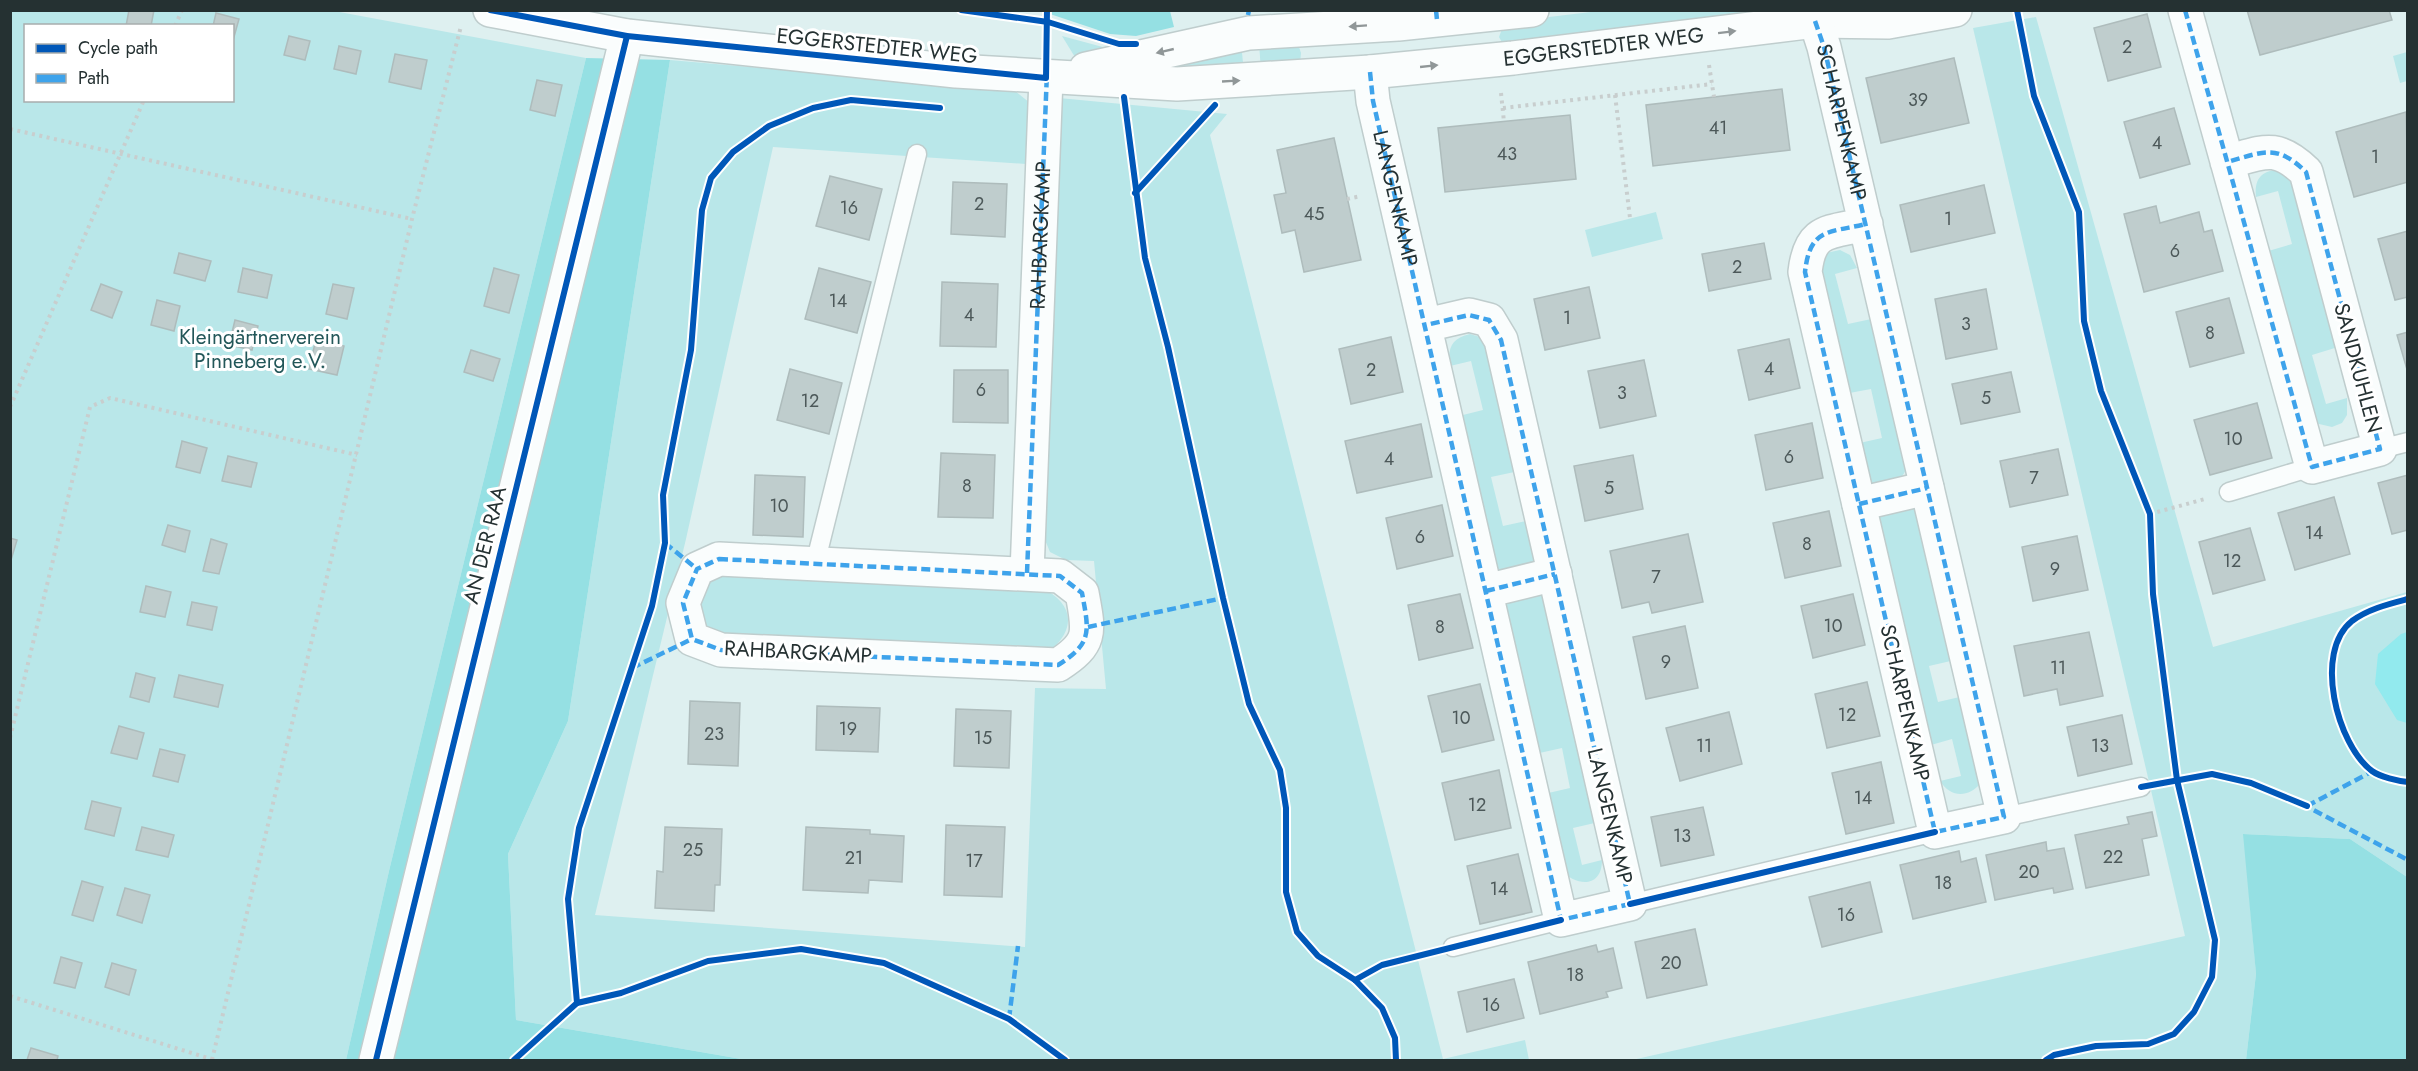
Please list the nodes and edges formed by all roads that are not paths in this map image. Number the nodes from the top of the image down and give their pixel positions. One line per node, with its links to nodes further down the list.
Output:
1 (1532, 10): 4 (street, EGGERSTEDTER WEG)
2 (1955, 10): 6 (street, EGGERSTEDTER WEG)
3 (2185, 10): 12 (street)
4 (1436, 15): 7 (street, EGGERSTEDTER WEG)
5 (476, 16): 8 (street, EGGERSTEDTER WEG)
6 (1813, 16): 9 (street, EGGERSTEDTER WEG, one-way to 6); 13 (street, SCHARPENKAMP)
7 (1390, 24): 9 (street); 10 (street, EGGERSTEDTER WEG, one-way to 10)
8 (627, 36): 10 (street, EGGERSTEDTER WEG); 30 (street, AN DER RAA)
9 (1382, 71): 10 (street, EGGERSTEDTER WEG, one-way to 9); 14 (street, LANGENKAMP)
10 (1046, 78): 21 (street, RAHBARGKAMP)
11 (917, 154): 20 (lane)
12 (2227, 162): 15 (street, SANDKUHLEN); 16 (street)
13 (1866, 224): 17 (street, SCHARPENKAMP); 19 (street, SCHARPENKAMP)
14 (1425, 325): 22 (street, LANGENKAMP); 23 (street, LANGENKAMP)
15 (2394, 445): 16 (street, SANDKUHLEN)
16 (2312, 467): 18 (lane)
17 (1927, 488): 19 (street); 25 (street, SCHARPENKAMP)
18 (2229, 492)
19 (1859, 504): 26 (street, SCHARPENKAMP)
20 (814, 564): 21 (street, RAHBARGKAMP); 21 (street, RAHBARGKAMP)
21 (1028, 573)
22 (1555, 574): 23 (street); 27 (street, LANGENKAMP)
23 (1486, 591): 28 (street, LANGENKAMP)
24 (2141, 787): 25 (lane)
25 (2004, 817): 26 (street)
26 (1935, 832): 27 (lane)
27 (1630, 904): 28 (street, LANGENKAMP)
28 (1561, 920): 29 (lane)
29 (1453, 947)
30 (376, 1060)

